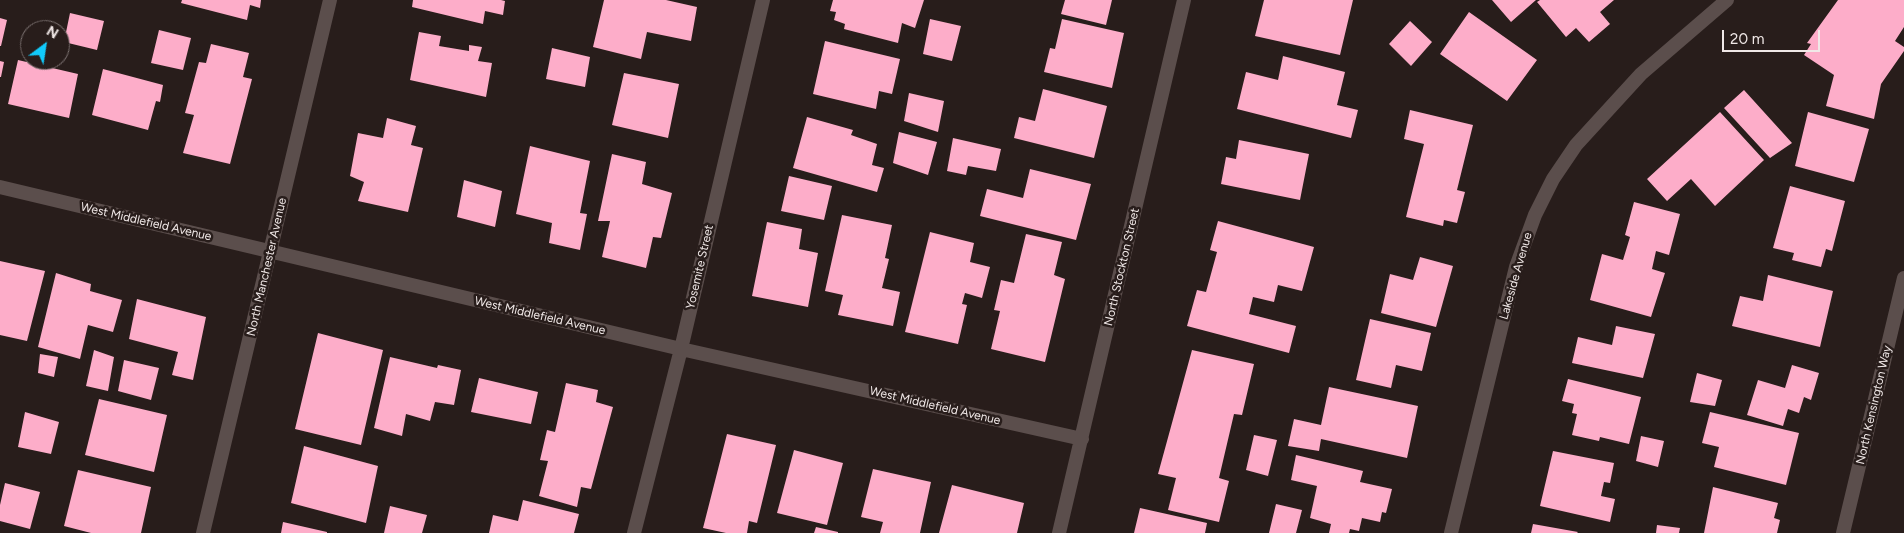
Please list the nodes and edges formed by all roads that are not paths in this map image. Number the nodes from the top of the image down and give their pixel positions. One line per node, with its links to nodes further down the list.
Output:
1 (330, 0): 6 (street, North Manchester Avenue)
2 (763, 0): 8 (street, Yosemite Street)
3 (1184, 0): 9 (street, North Stockton Street)
4 (1727, 0): 13 (street, Lakeside Avenue)
5 (0, 187): 6 (street, West Middlefield Avenue)
6 (270, 252): 8 (street, West Middlefield Avenue); 10 (street, North Manchester Avenue)
7 (1904, 278): 14 (street, North Kensington Way)
8 (680, 349): 9 (street, West Middlefield Avenue); 11 (street, Yosemite Street)
9 (1082, 439): 12 (street, North Stockton Street)
10 (203, 533)
11 (634, 533)
12 (1060, 533)
13 (1450, 533)
14 (1843, 533)

